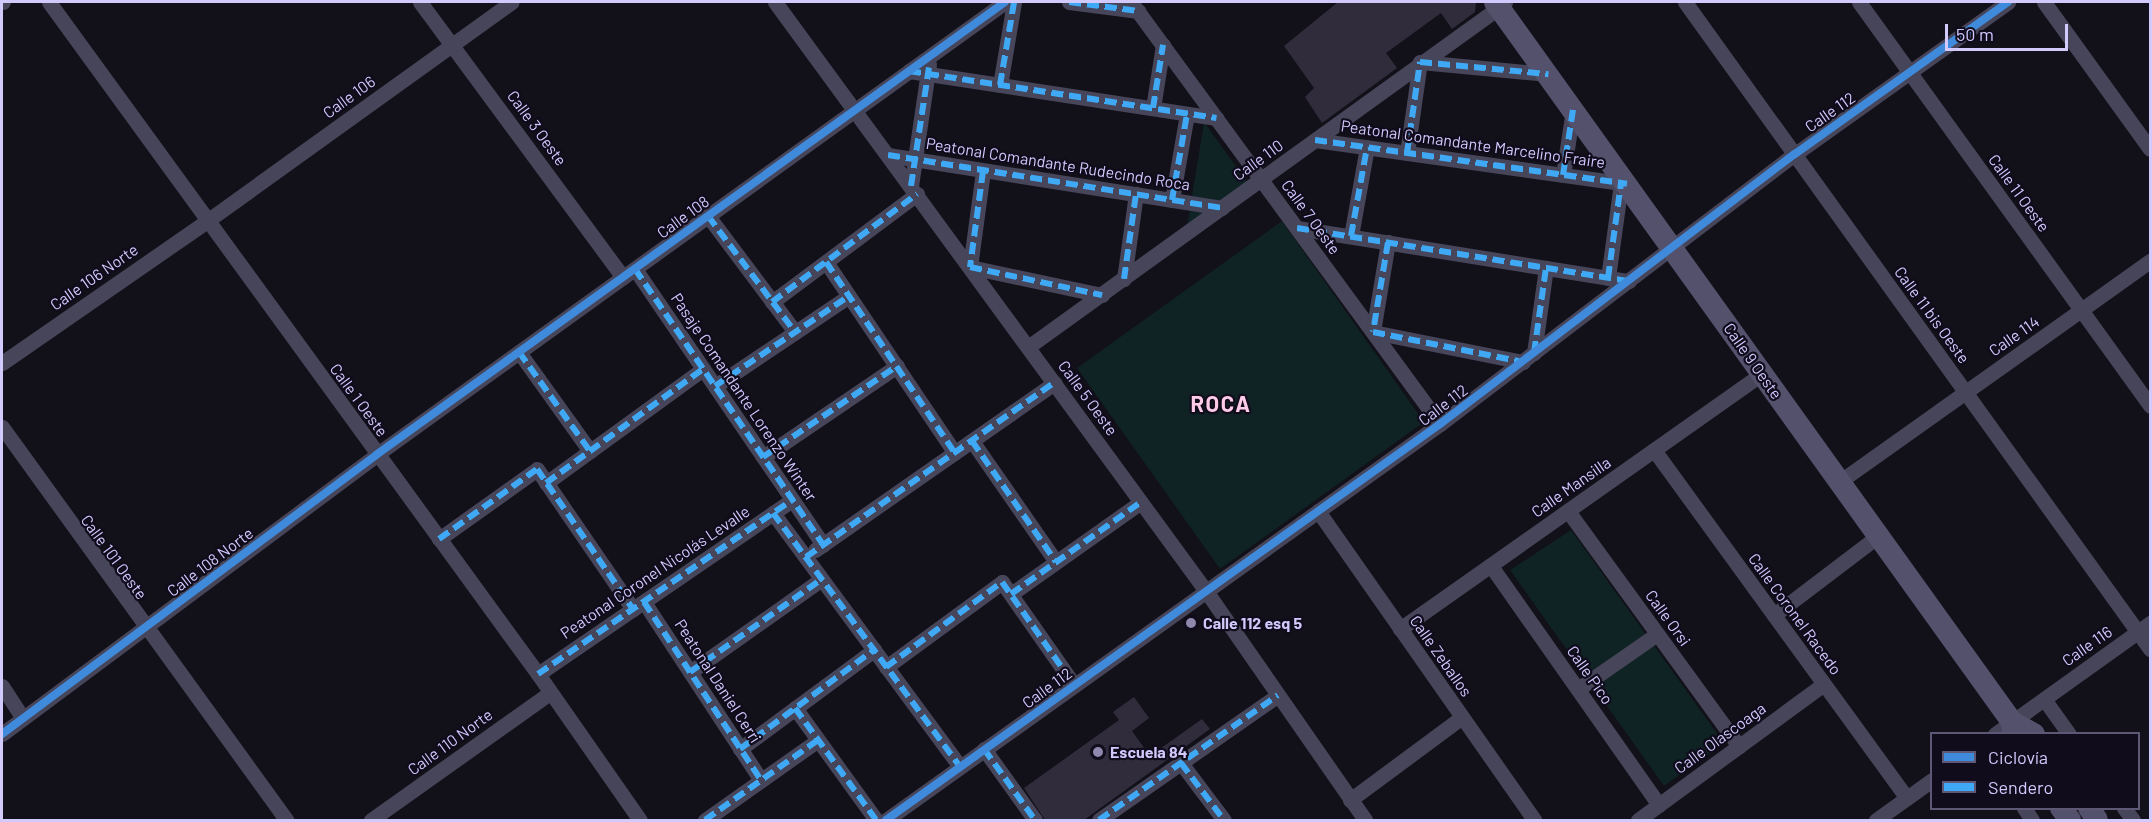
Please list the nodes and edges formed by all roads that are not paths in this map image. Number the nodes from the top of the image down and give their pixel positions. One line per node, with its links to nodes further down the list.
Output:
1 (49, 2): 44 (street, Calle 1 Oeste)
2 (420, 2): 14 (street, Calle 3 Oeste)
3 (513, 2): 14 (street, Calle 106)
4 (775, 2): 24 (street, Calle 5 Oeste)
5 (1005, 2): 16 (street, Calle 108)
6 (1014, 2): 22 (street)
7 (1069, 2): 13 (street)
8 (1685, 2): 32 (street, Calle 11 bis Oeste)
9 (1858, 2): 19 (street, Calle 11 Oeste)
10 (2008, 2): 19 (street, Calle 112)
11 (2044, 2): 30 (street)
12 (1500, 4): 17 (street, Calle 110); 21 (main road, Calle 9 Oeste)
13 (1135, 6): 15 (street, Calle 7 Oeste)
14 (453, 45): 44 (street, Calle 106); 53 (street, Calle 3 Oeste)
15 (1163, 45): 23 (street); 27 (street, Calle 7 Oeste)
16 (931, 55): 18 (street, Calle 108); 20 (street)
17 (1420, 62): 21 (street); 28 (street, Calle 110); 31 (street)
18 (909, 71): 20 (street); 24 (street, Calle 108)
19 (1909, 72): 32 (street, Calle 112); 60 (street, Calle 11 Oeste)
20 (928, 74): 22 (street); 34 (street)
21 (1548, 75): 25 (main road, Calle 9 Oeste)
22 (1000, 85): 23 (street)
23 (1153, 108): 26 (street)
24 (855, 109): 33 (street, Calle 5 Oeste); 43 (street, Calle 108)
25 (1573, 110): 36 (street); 38 (main road, Calle 9 Oeste)
26 (1187, 114): 27 (street); 41 (street)
27 (1216, 118): 37 (street, Calle 7 Oeste)
28 (1315, 140): 29 (street, Peatonal Comandante Marcelino Fraire); 37 (street, Calle 110)
29 (1367, 147): 31 (street, Peatonal Comandante Marcelino Fraire); 46 (street)
30 (2151, 149)
31 (1407, 153): 36 (street, Peatonal Comandante Marcelino Fraire)
32 (1795, 154): 48 (street, Calle 112); 72 (street, Calle 11 bis Oeste)
33 (888, 155): 34 (street, Peatonal Comandante Rudecindo Roca); 39 (street, Calle 5 Oeste)
34 (915, 160): 35 (street, Peatonal Comandante Rudecindo Roca); 39 (street)
35 (983, 171): 40 (street, Peatonal Comandante Rudecindo Roca); 51 (street)
36 (1563, 175): 38 (street, Peatonal Comandante Marcelino Fraire)
37 (1261, 179): 42 (street, Calle 110); 45 (street, Calle 7 Oeste)
38 (1624, 184): 48 (main road, Calle 9 Oeste); 54 (street)
39 (914, 190): 50 (street); 51 (street, Calle 5 Oeste)
40 (1136, 195): 41 (street, Peatonal Comandante Rudecindo Roca); 55 (street)
41 (1173, 200): 42 (street, Peatonal Comandante Rudecindo Roca)
42 (1222, 208): 55 (street, Calle 110)
43 (708, 216): 53 (street, Calle 108); 59 (street)
44 (207, 221): 66 (street, Calle 106 Norte); 80 (street, Calle 1 Oeste)
45 (1297, 228): 46 (street); 61 (street, Calle 7 Oeste)
46 (1351, 236): 47 (street)
47 (1388, 242): 52 (street); 61 (street)
48 (1673, 248): 56 (street, Calle 112); 69 (main road, Calle 9 Oeste)
49 (2151, 261): 60 (street, Calle 114)
50 (826, 262): 58 (street); 59 (street)
51 (970, 267): 57 (street); 63 (street, Calle 5 Oeste)
52 (1546, 268): 54 (street); 65 (street)
53 (629, 273): 64 (street, Calle 108); 68 (street, Pasaje Comandante Lorenzo Winter)
54 (1608, 278): 56 (street)
55 (1124, 279): 57 (street, Calle 110)
56 (1629, 281): 65 (street, Calle 112)
57 (1102, 295): 63 (street, Calle 110)
58 (849, 296): 62 (street); 67 (street)
59 (772, 303): 62 (street)
60 (2081, 310): 72 (street, Calle 114); 73 (street, Calle 11 Oeste)
61 (1373, 332): 65 (street); 74 (street, Calle 7 Oeste)
62 (795, 333): 71 (street)
63 (1028, 347): 70 (street, Calle 5 Oeste)
64 (519, 352): 78 (street); 80 (street, Calle 108)
65 (1529, 357): 74 (street, Calle 112)
66 (2, 363)
67 (897, 366): 79 (street); 81 (street)
68 (703, 369): 71 (street, Pasaje Comandante Lorenzo Winter); 78 (street)
69 (1762, 374): 77 (street, Calle Mansilla); 82 (main road, Calle 9 Oeste)
70 (1054, 383): 76 (street); 85 (street, Calle 5 Oeste)
71 (715, 386): 81 (street, Pasaje Comandante Lorenzo Winter)
72 (1966, 392): 82 (street, Calle 114); 101 (street, Calle 11 bis Oeste)
73 (2151, 406)
74 (1440, 424): 86 (street, Calle 112)
75 (2, 428): 100 (street, Calle 101 Oeste)
76 (972, 441): 79 (street); 93 (street)
77 (1654, 450): 87 (street, Calle Mansilla); 99 (street, Calle Coronel Racedo)
78 (590, 451): 83 (street)
79 (955, 453): 91 (street)
80 (376, 455): 90 (street, Calle 1 Oeste); 100 (street, Calle 108 Norte)
81 (763, 457): 84 (street, Pasaje Comandante Lorenzo Winter)
82 (1839, 482): 89 (main road, Calle 9 Oeste)
83 (546, 483): 90 (street, Peatonal Daniel Cerri); 98 (street, Peatonal Daniel Cerri)
84 (792, 500): 88 (street, Peatonal Coronel Nicolás Levalle); 91 (street, Pasaje Comandante Lorenzo Winter)
85 (1141, 502): 93 (street); 97 (street, Calle 5 Oeste)
86 (1318, 511): 97 (street, Calle 112); 102 (street, Calle Zeballos)
87 (1568, 511): 94 (street, Calle Mansilla); 103 (street, Calle Orsi)
88 (773, 513): 92 (street); 98 (street, Peatonal Coronel Nicolás Levalle)
89 (1878, 536): 99 (street); 119 (main road, Calle 9 Oeste)
90 (439, 539): 108 (street, Calle 1 Oeste)
91 (823, 545): 92 (street)
92 (806, 557): 95 (street)
93 (1056, 562): 96 (street)
94 (1491, 566): 102 (street, Calle Mansilla); 112 (street, Calle Pico)
95 (822, 579): 105 (street); 107 (street)
96 (1007, 588): 106 (street); 110 (street)
97 (1206, 591): 110 (street, Calle 112); 114 (street, Calle 5 Oeste)
98 (638, 605): 107 (street, Peatonal Daniel Cerri); 108 (street, Peatonal Coronel Nicolás Levalle)
99 (1774, 615): 109 (street, Calle Coronel Racedo)
100 (148, 625): 117 (street, Calle 108 Norte); 133 (street, Calle 101 Oeste)
101 (2144, 627): 104 (street, Calle 11 bis Oeste); 115 (street, Calle 116)
102 (1400, 629): 118 (street, Calle Zeballos)
103 (1657, 634): 112 (street); 123 (street, Calle Orsi)
104 (2151, 649)
105 (874, 650): 106 (street); 116 (street)
106 (886, 667): 127 (street)
107 (690, 672): 124 (street, Peatonal Daniel Cerri)
108 (538, 674): 113 (street, Calle 1 Oeste)
109 (1824, 684): 123 (street, Calle Olascoaga); 130 (street, Calle Coronel Racedo)
110 (1074, 685): 125 (street, Calle 112)
111 (2, 687): 117 (street)
112 (1578, 689): 132 (street, Calle Pico)
113 (549, 693): 134 (street, Calle 110 Norte); 135 (street, Calle 1 Oeste)
114 (1278, 695): 126 (street); 131 (street, Calle 5 Oeste)
115 (2044, 699): 119 (street, Calle 116); 120 (street)
116 (795, 708): 122 (street); 124 (street)
117 (23, 717): 121 (street, Calle 108 Norte)
118 (1462, 717): 131 (street); 143 (street, Calle Zeballos)
119 (2007, 730)
120 (2068, 732)
121 (2, 734)
122 (818, 740): 128 (street); 137 (street)
123 (1739, 746): 132 (street, Calle Olascoaga)
124 (740, 749): 128 (street, Peatonal Daniel Cerri)
125 (984, 749): 127 (street, Calle 112); 139 (street)
126 (1181, 763): 140 (street); 141 (street)
127 (960, 767): 138 (street, Calle 112)
128 (761, 780): 136 (street)
129 (1930, 781): 130 (street)
130 (1907, 798): 145 (street)
131 (1350, 800): 142 (street, Calle 5 Oeste)
132 (1659, 805): 144 (street, Calle Olascoaga)
133 (287, 820)
134 (371, 820)
135 (640, 820)
136 (705, 820)
137 (876, 820)
138 (886, 820)
139 (1035, 820)
140 (1100, 820)
141 (1224, 820)
142 (1365, 820)
143 (1534, 820)
144 (1638, 820)
145 (1876, 820)

